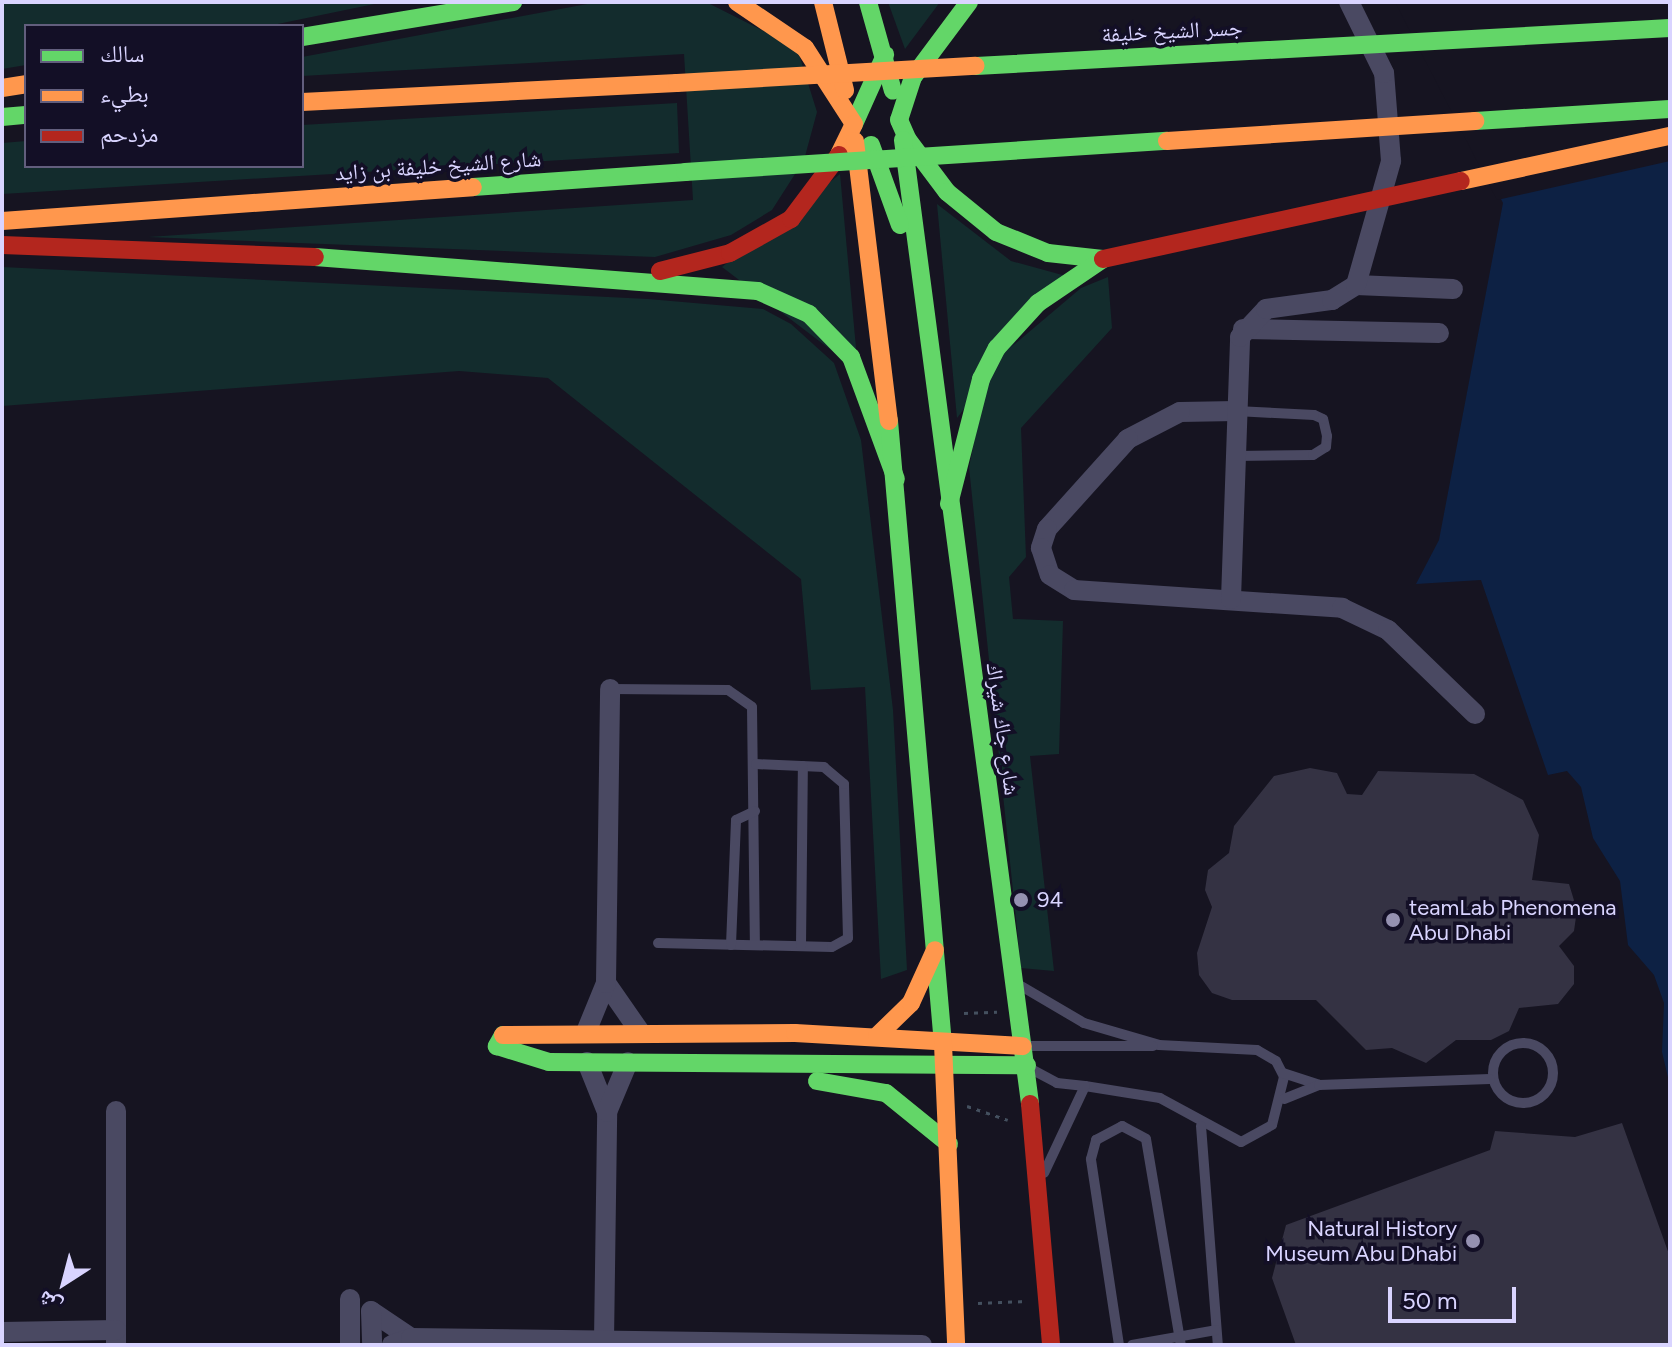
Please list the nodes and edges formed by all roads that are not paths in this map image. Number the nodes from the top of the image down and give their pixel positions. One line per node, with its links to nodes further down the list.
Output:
1 (513, 2): 9 (main road)
2 (737, 2): 21 (main road)
3 (823, 2): 10 (main road)
4 (868, 2): 11 (main road, شارع جاك شيراك)
5 (969, 2): 20 (main road)
6 (1334, 2): 12 (street)
7 (1349, 2): 12 (street)
8 (1670, 28): 16 (main road, جسر الشيخ خليفة, bridge)
9 (304, 37)
10 (834, 44): 15 (main road); 21 (main road)
11 (885, 55): 15 (main road); 20 (main road, شارع جاك شيراك)
12 (1380, 59): 29 (street)
13 (24, 84): 14 (main road)
14 (2, 88)
15 (870, 90): 20 (main road); 21 (main road)
16 (304, 102)
17 (1670, 109): 25 (main road, شارع الشيخ خليفة بن زايد, bridge)
18 (24, 115): 19 (main road)
19 (2, 117)
20 (899, 120): 23 (main road); 27 (main road); 35 (main road, شارع جاك شيراك)
21 (854, 124): 23 (main road); 24 (main road); 28 (main road)
22 (1670, 136): 27 (main road, bridge)
23 (879, 154): 24 (main road); 35 (main road)
24 (860, 194): 37 (main road)
25 (2, 221)
26 (2, 245): 28 (main road)
27 (1103, 259): 38 (main road)
28 (619, 277): 37 (main road)
29 (1353, 287): 30 (street); 31 (street); 32 (street)
30 (1453, 289)
31 (1243, 329): 32 (street); 34 (street)
32 (1348, 331): 33 (street)
33 (1439, 333)
34 (1236, 411): 36 (street); 36 (lane); 39 (street)
35 (938, 439): 38 (main road, شارع جاك شيراك)
36 (1235, 456): 39 (street)
37 (896, 479): 45 (main road)
38 (949, 504): 50 (main road, شارع جاك شيراك)
39 (1231, 599): 41 (street)
40 (610, 689): 42 (lane); 51 (street)
41 (1475, 714)
42 (756, 764): 43 (lane); 44 (lane)
43 (803, 766): 49 (lane); 49 (lane)
44 (755, 811): 47 (lane); 48 (lane)
45 (939, 942): 54 (main road); 55 (main road)
46 (658, 943): 47 (lane)
47 (731, 945): 48 (lane)
48 (755, 945): 49 (lane)
49 (801, 946)
50 (1014, 982): 56 (lane); 57 (main road, شارع جاك شيراك)
51 (606, 983): 52 (street); 53 (street)
52 (586, 1032): 53 (main road); 58 (main road)
53 (640, 1032): 54 (main road)
54 (877, 1036): 55 (main road)
55 (942, 1039): 57 (main road); 61 (main road)
56 (1159, 1045): 57 (lane); 63 (lane)
57 (1023, 1046): 62 (main road, شارع جاك شيراك)
58 (587, 1062): 59 (main road); 69 (street)
59 (628, 1062): 60 (main road); 69 (street)
60 (704, 1062): 61 (main road); 71 (main road)
61 (943, 1064): 62 (main road); 71 (main road)
62 (1027, 1065): 66 (lane); 72 (main road, شارع جاك شيراك)
63 (1283, 1073): 65 (lane); 67 (lane)
64 (1490, 1079): 64 (lane); 65 (lane)
65 (1319, 1085): 67 (lane)
66 (1085, 1086): 70 (lane); 72 (lane)
67 (1284, 1099): 70 (lane)
68 (116, 1111): 77 (street)
69 (607, 1112): 79 (street)
70 (1201, 1126): 75 (lane)
71 (949, 1144): 74 (main road)
72 (1038, 1185): 85 (main road, شارع جاك شيراك)
73 (350, 1299): 82 (street)
74 (954, 1312): 81 (street); 84 (main road)
75 (1216, 1330): 78 (lane); 88 (lane)
76 (2, 1332): 77 (street)
77 (116, 1338)
78 (1180, 1340): 86 (lane); 87 (lane)
79 (604, 1341): 80 (street); 81 (street)
80 (402, 1342): 83 (street)
81 (920, 1344)
82 (350, 1345)
83 (372, 1345)
84 (956, 1345)
85 (1051, 1345)
86 (1119, 1345)
87 (1136, 1345)
88 (1218, 1345)

